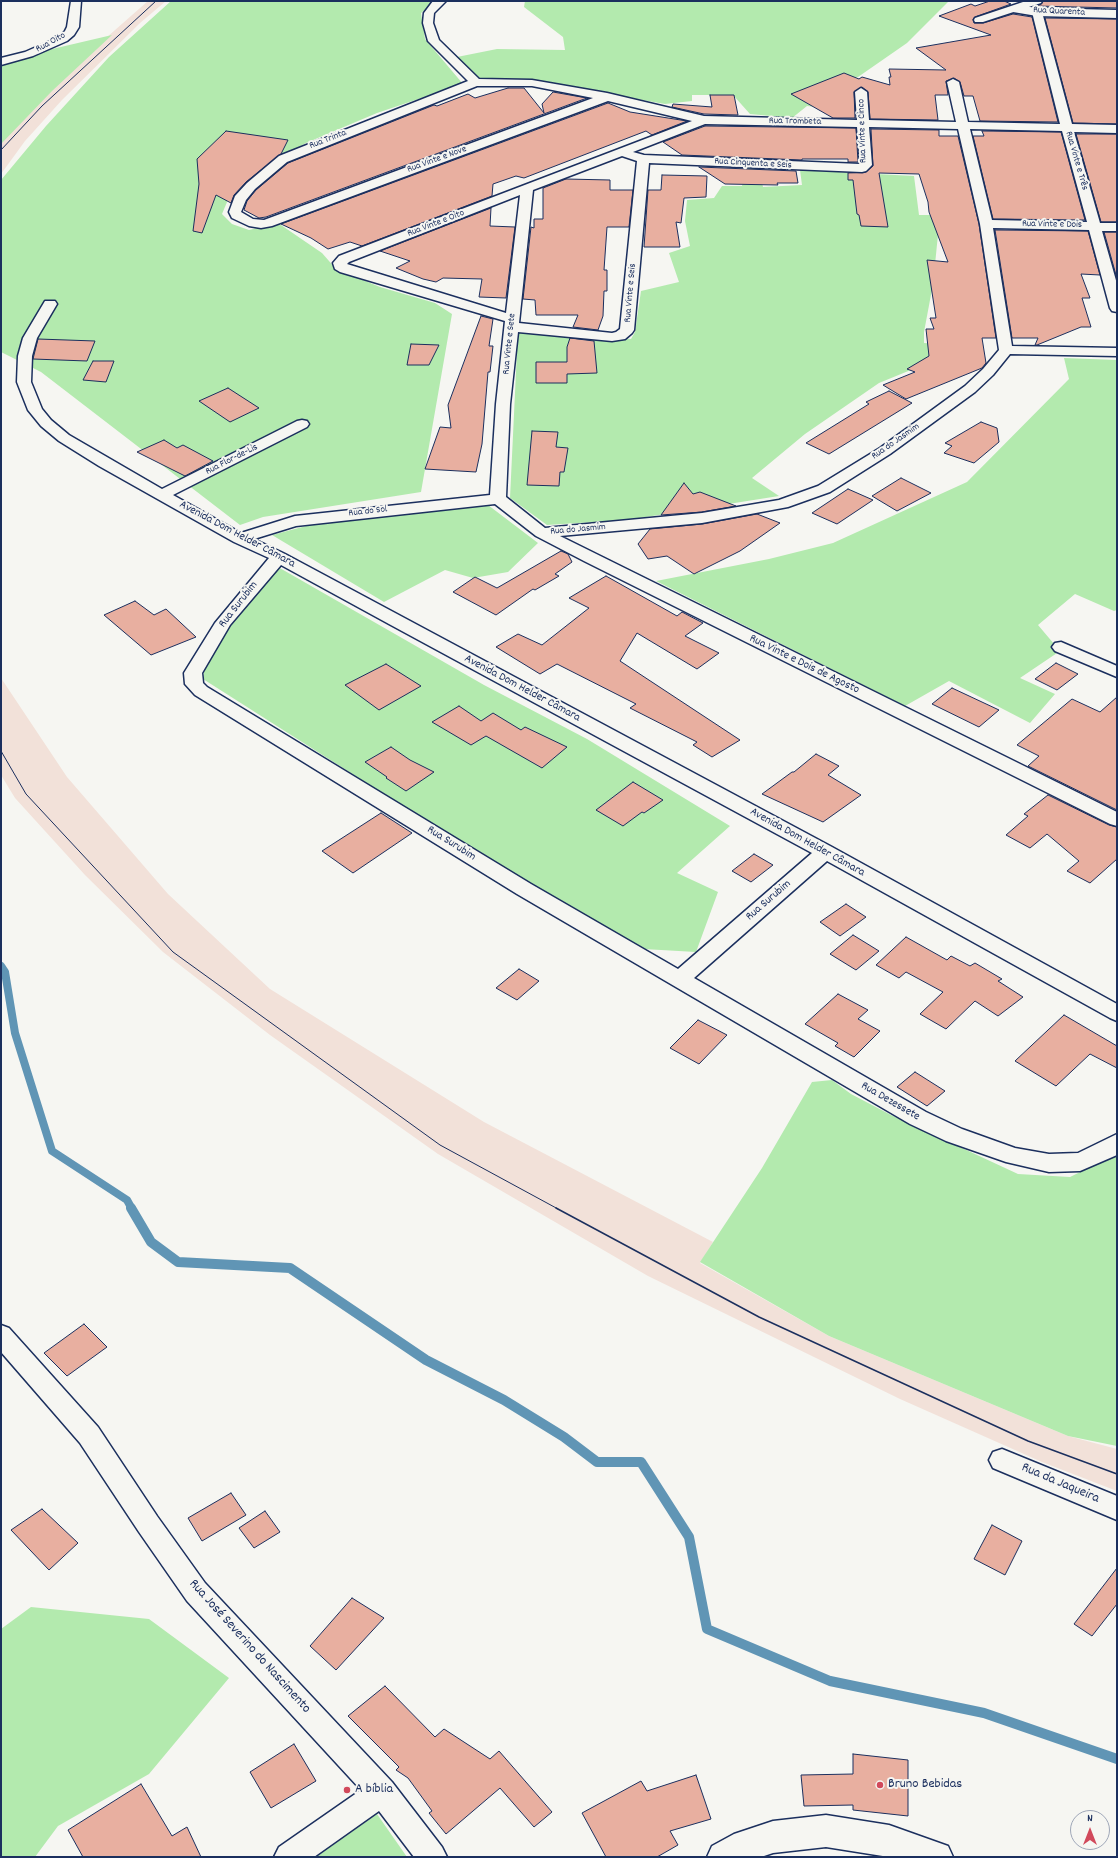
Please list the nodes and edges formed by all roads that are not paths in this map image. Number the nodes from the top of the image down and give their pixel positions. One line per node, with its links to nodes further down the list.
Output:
1 (76, 1): 7 (street, Rua Oito)
2 (441, 1): 8 (street)
3 (1037, 7): 4 (street, Rua Quarenta); 5 (street, Rua Quarenta); 15 (street, Rua Vinte e Três)
4 (1017, 8): 6 (street, Rua Quarenta)
5 (1117, 14)
6 (979, 20)
7 (1, 62)
8 (476, 82): 11 (street, Rua Trombeta); 21 (street, Rua Trinta)
9 (953, 82): 14 (street)
10 (861, 92): 13 (street, Rua Vinte e Cinco)
11 (607, 97): 12 (street, Rua Trombeta); 21 (street, Rua Vinte e Nove)
12 (704, 120): 13 (street, Rua Trombeta); 17 (street, Rua Vinte e Oito)
13 (862, 123): 14 (street, Rua Trombeta); 19 (street, Rua Vinte e Cinco)
14 (964, 126): 15 (street, Rua Trombeta); 22 (street)
15 (1067, 128): 16 (street, Rua Trombeta); 23 (street, Rua Vinte e Três)
16 (1117, 130)
17 (623, 152): 18 (street); 20 (street, Rua Vinte e Oito)
18 (643, 159): 19 (street, Rua Cinquenta e Seis); 27 (street, Rua Vinte e Seis)
19 (862, 168)
20 (527, 189): 27 (street, Rua Vinte e Sete); 27 (street, Rua Vinte e Oito)
21 (268, 223)
22 (986, 224): 23 (street, Rua Vinte e Dois); 28 (street)
23 (1094, 226): 24 (street, Rua Vinte e Dois); 26 (street, Rua Vinte e Três)
24 (1117, 227)
25 (50, 304): 31 (street, Avenida Dom Helder Câmara)
26 (1117, 308)
27 (512, 323): 32 (street, Rua Vinte e Sete)
28 (1006, 350): 29 (street); 33 (street, Rua do Jasmim)
29 (1117, 352)
30 (302, 424): 31 (street, Rua Flor-de-Lis)
31 (162, 495): 34 (street, Avenida Dom Helder Câmara)
32 (498, 499): 33 (street, Rua Vinte e Dois de Agosto); 34 (street, Rua do Sol)
33 (542, 533): 38 (street, Rua Vinte e Dois de Agosto)
34 (240, 539): 35 (street, Avenida Dom Helder Câmara)
35 (278, 557): 39 (street, Avenida Dom Helder Câmara); 40 (street, Rua Surubim)
36 (1061, 647): 37 (street)
37 (1117, 672)
38 (1117, 820)
39 (825, 852): 40 (street, Rua Surubim); 41 (street, Avenida Dom Helder Câmara)
40 (680, 979): 42 (street, Rua Dezessete)
41 (1117, 1013)
42 (1117, 1143)
43 (1, 1335): 46 (street, Rua José Severino do Nascimento)
44 (1002, 1460): 45 (street, Rua da Jaqueira)
45 (1117, 1508)
46 (382, 1792): 47 (street); 48 (street, Rua José Severino do Nascimento)
47 (289, 1857)
48 (432, 1857)
49 (723, 1857): 50 (street)
50 (937, 1857)

